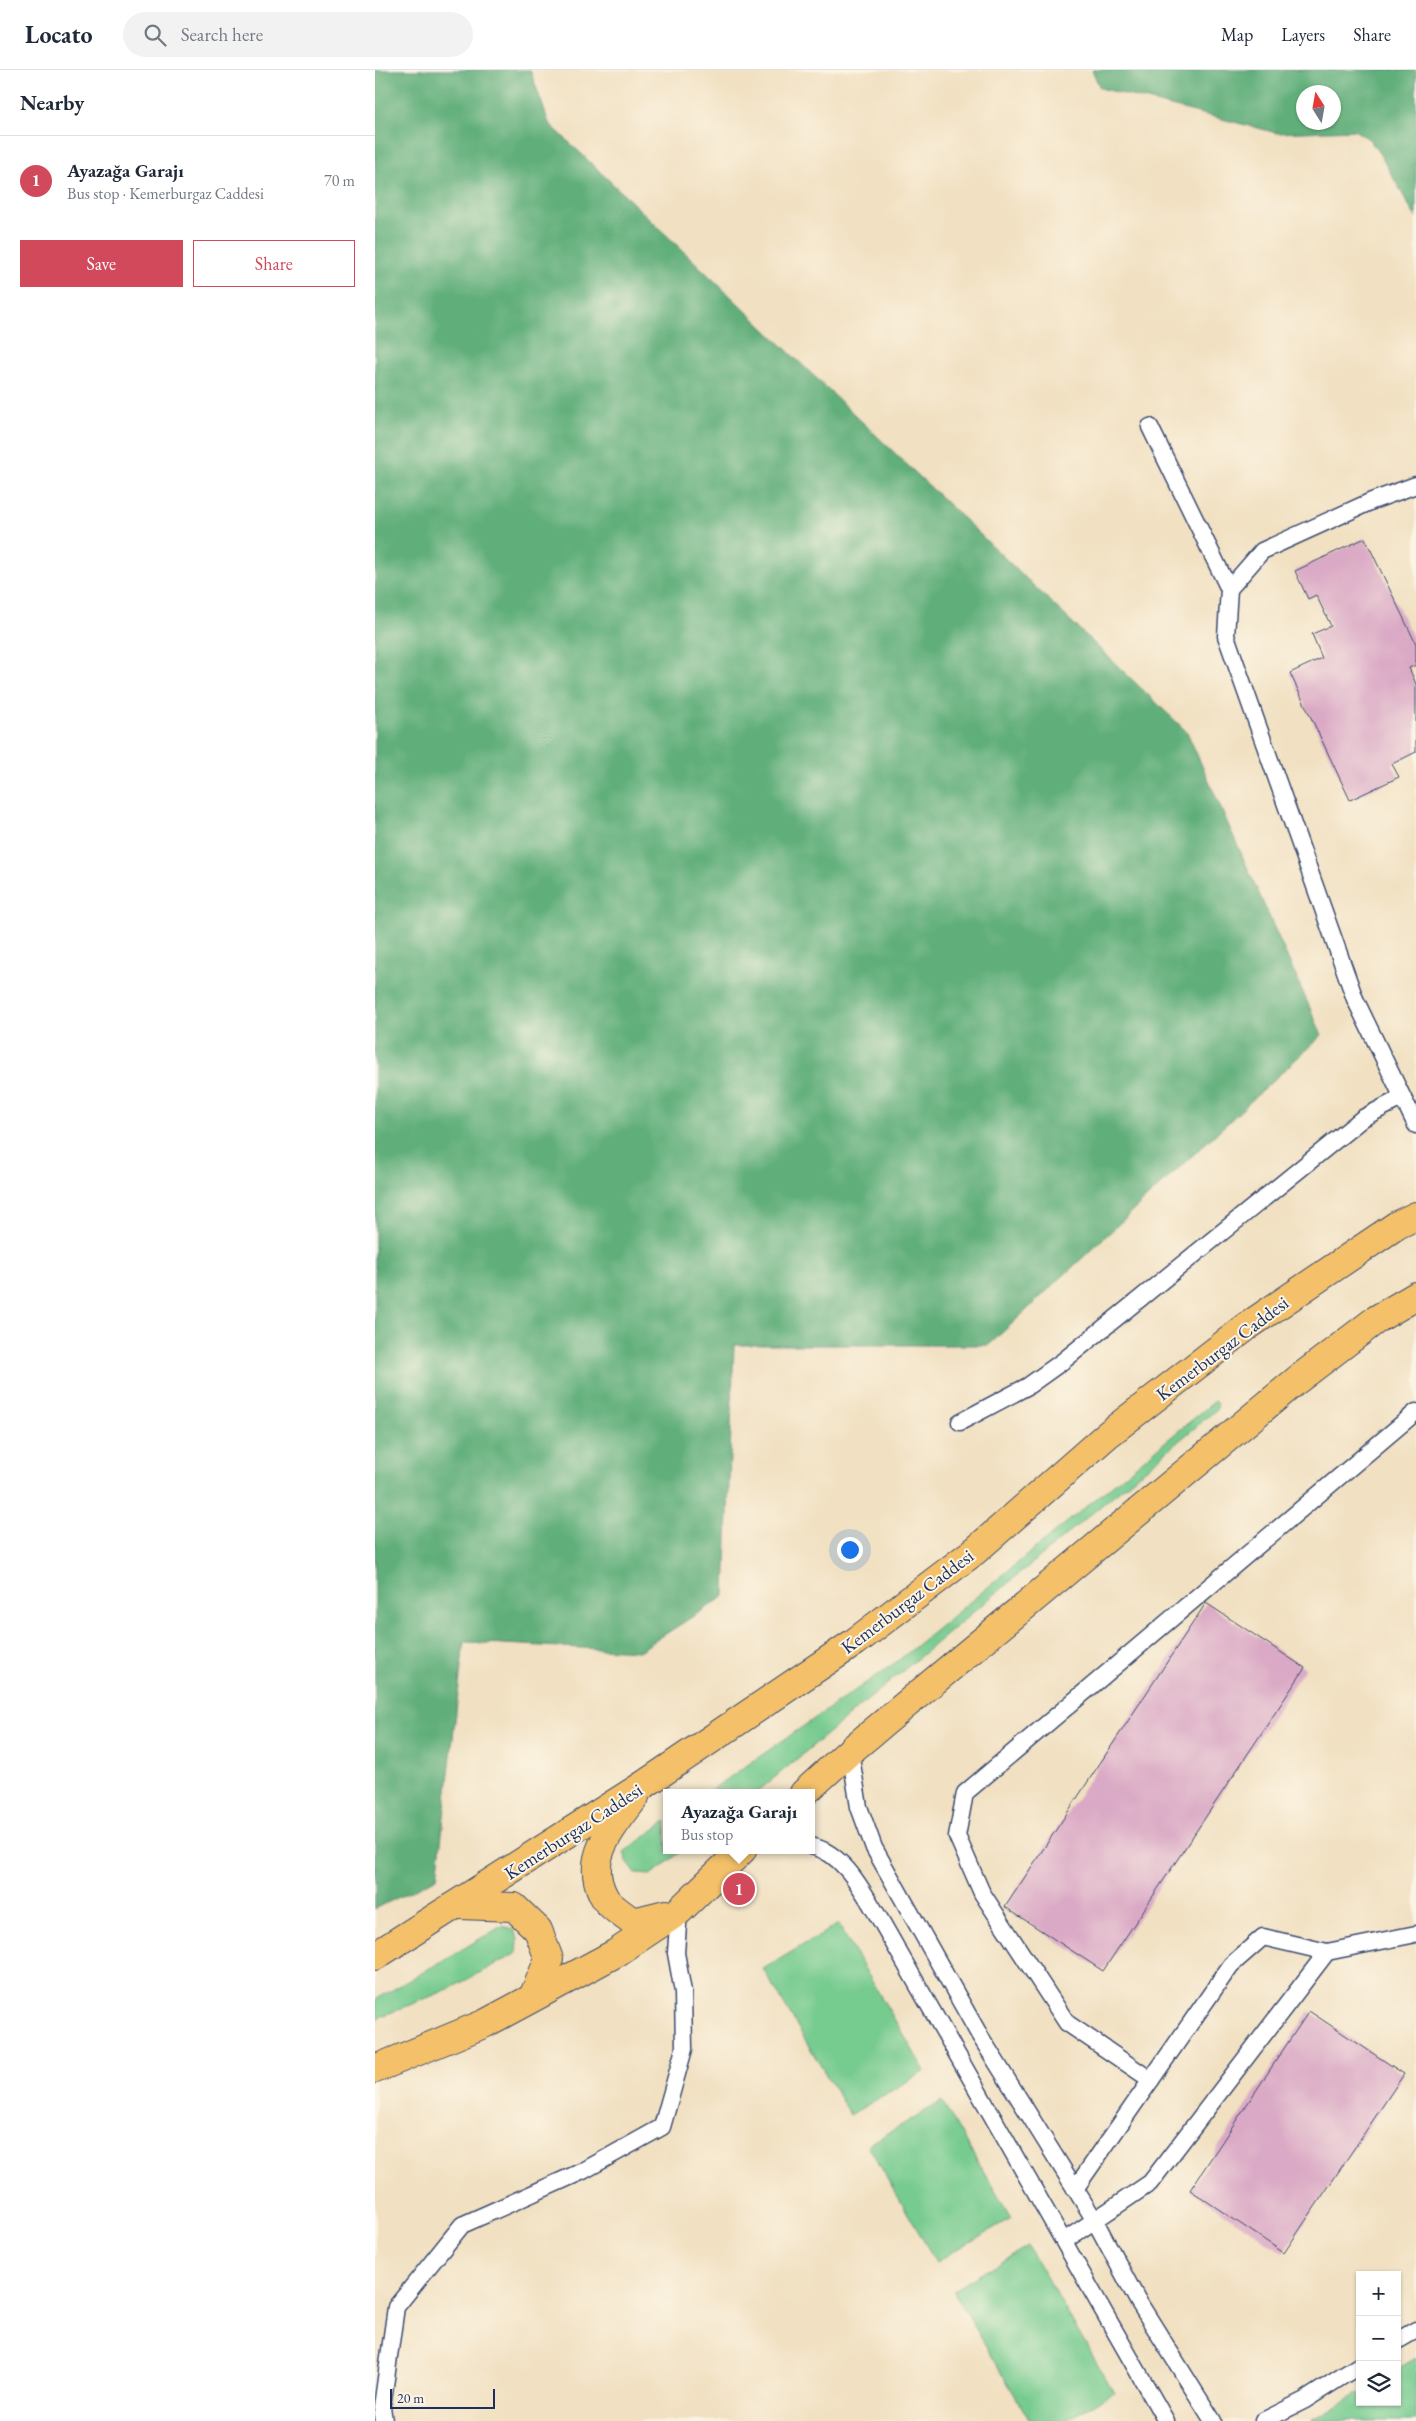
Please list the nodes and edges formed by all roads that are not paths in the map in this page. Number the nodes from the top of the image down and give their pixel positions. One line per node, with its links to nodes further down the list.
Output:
1 (1150, 426): 3 (lane)
2 (1416, 485): 3 (lane)
3 (1229, 589): 4 (lane)
4 (1401, 1098): 5 (lane); 9 (lane)
5 (1416, 1125)
6 (1416, 1216): 11 (main road, Kemerburgaz Caddesi)
7 (1416, 1296): 10 (main road)
8 (1416, 1412): 22 (lane)
9 (960, 1422)
10 (850, 1751): 12 (main road); 23 (lane)
11 (642, 1786): 15 (main road, Kemerburgaz Caddesi); 16 (main road)
12 (808, 1789)
13 (815, 1847): 25 (lane)
14 (738, 1854): 16 (main road)
15 (459, 1905): 19 (main road, Kemerburgaz Caddesi); 20 (main road)
16 (679, 1911): 20 (main road); 29 (lane)
17 (1416, 1934): 18 (lane)
18 (1327, 1952): 22 (lane); 24 (lane)
19 (375, 1956)
20 (533, 1997): 21 (main road)
21 (375, 2069)
22 (1151, 2080): 23 (lane)
23 (1075, 2189): 24 (lane)
24 (1094, 2219): 25 (lane); 31 (lane)
25 (1064, 2241): 30 (lane)
26 (1416, 2330): 27 (lane)
27 (1401, 2339)
28 (1356, 2368): 32 (lane)
29 (384, 2421)
30 (1166, 2421)
31 (1213, 2421)
32 (1263, 2421)

